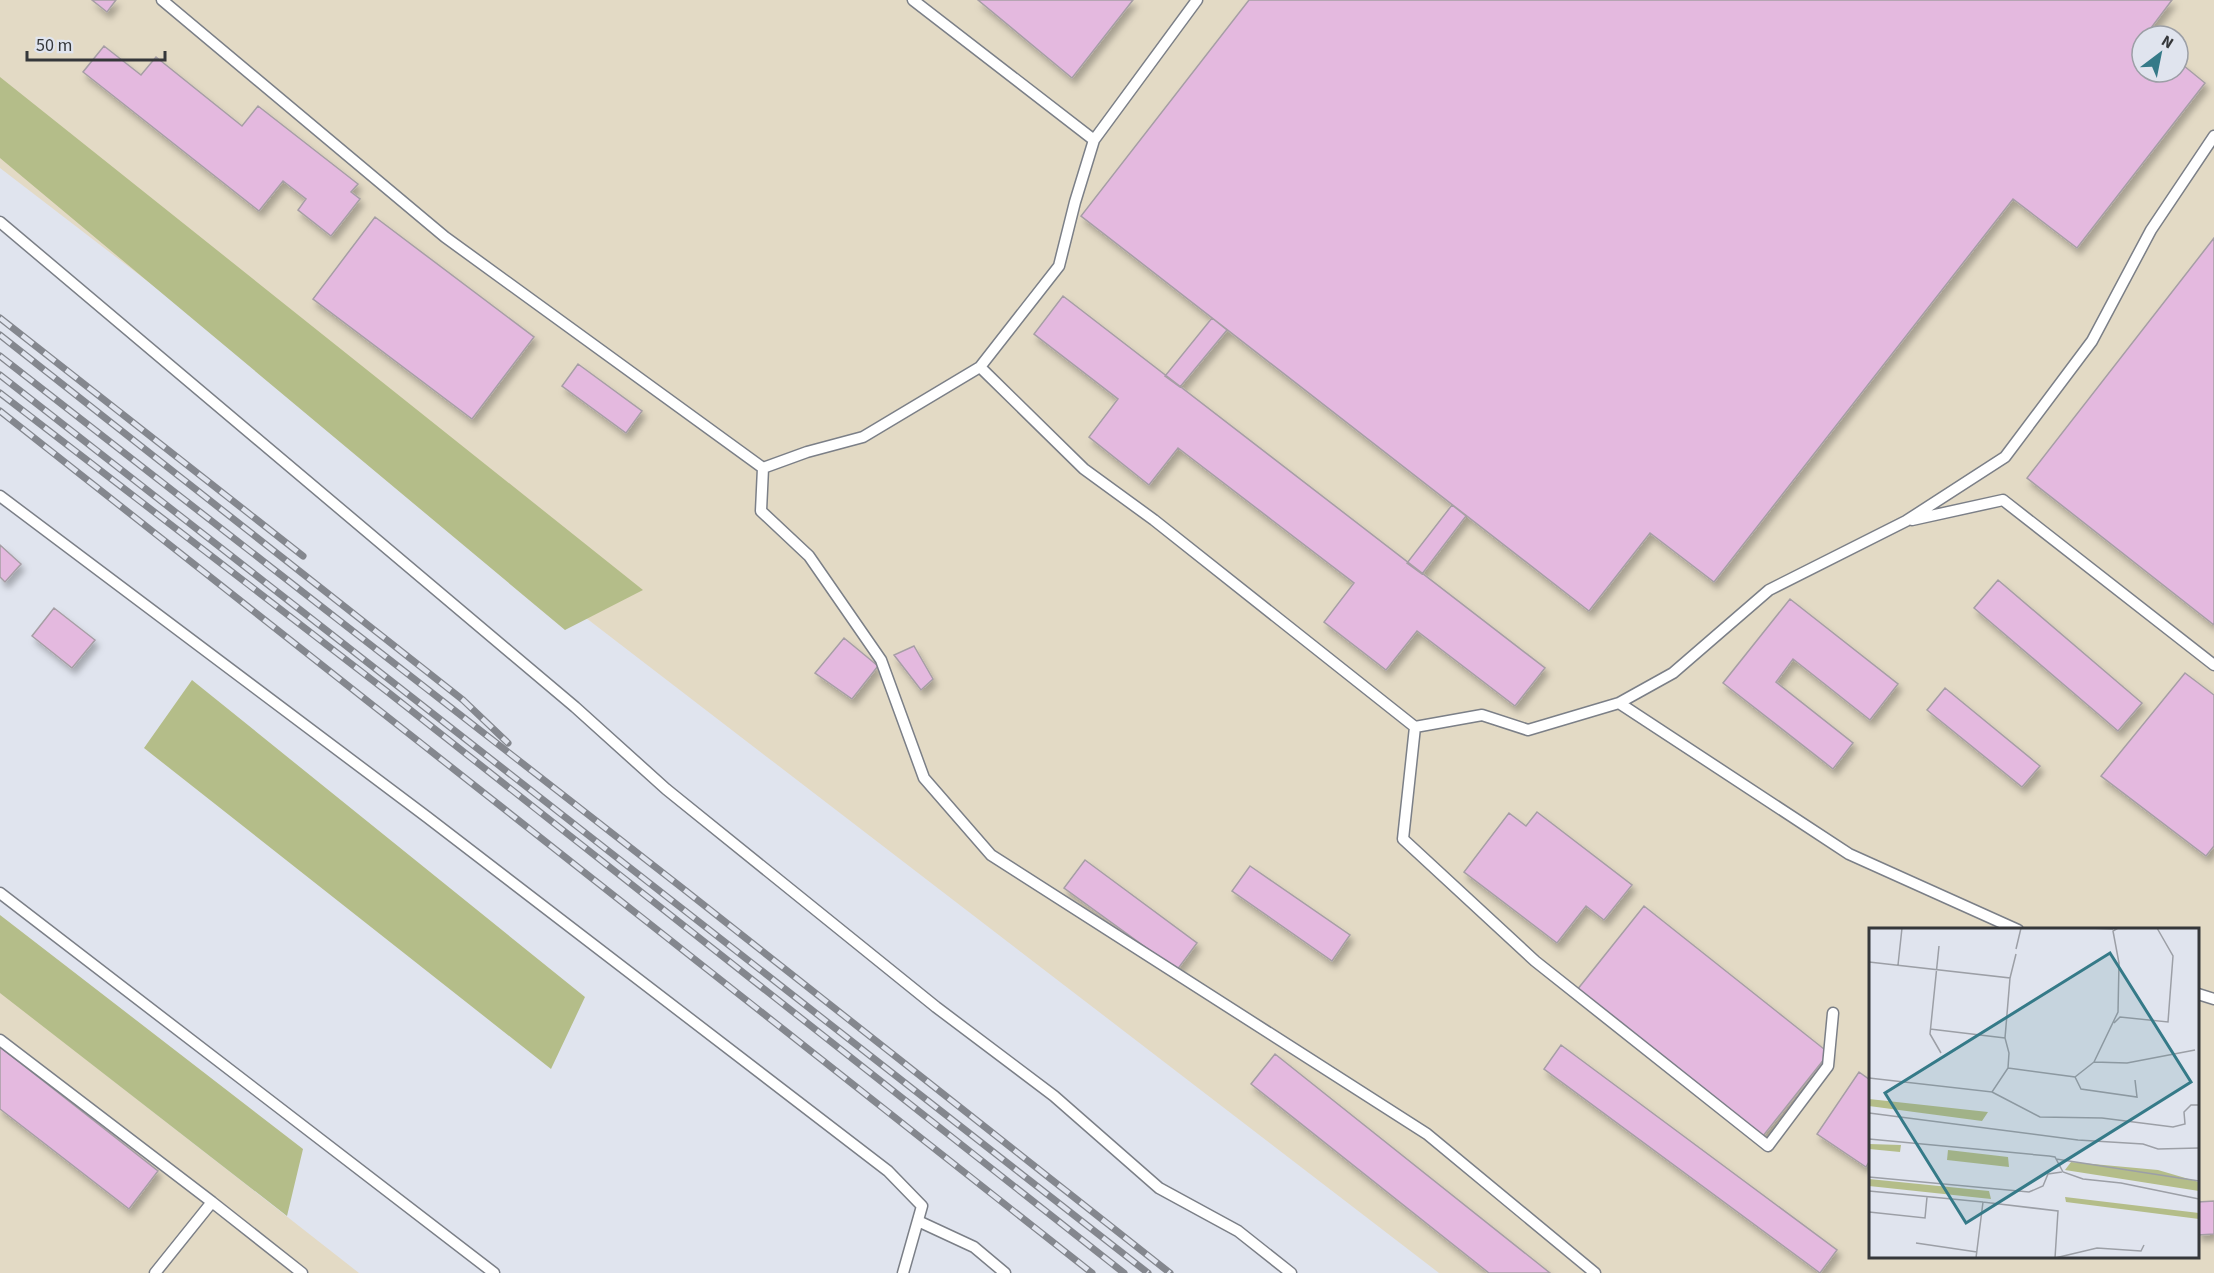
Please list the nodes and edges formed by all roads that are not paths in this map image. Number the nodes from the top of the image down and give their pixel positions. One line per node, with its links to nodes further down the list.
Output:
1 (162, 0): 8 (lane)
2 (913, 0): 5 (lane)
3 (1197, 0): 5 (lane)
4 (2214, 136): 10 (lane)
5 (1094, 140): 7 (lane)
6 (0, 222): 27 (lane)
7 (980, 367): 8 (lane); 13 (lane)
8 (762, 468): 28 (lane)
9 (0, 496): 21 (lane)
10 (1905, 521): 11 (lane); 12 (lane)
11 (2214, 665)
12 (1619, 703): 13 (lane); 15 (lane)
13 (1414, 727): 18 (lane)
14 (0, 893): 24 (lane)
15 (2014, 928)
16 (2199, 993): 17 (lane)
17 (2214, 999)
18 (1833, 1013)
19 (0, 1040): 20 (lane)
20 (212, 1202): 22 (lane); 23 (lane)
21 (918, 1221): 25 (lane); 26 (lane)
22 (155, 1273)
23 (302, 1273)
24 (494, 1273)
25 (903, 1273)
26 (1005, 1273)
27 (1291, 1273)
28 (1595, 1273)

